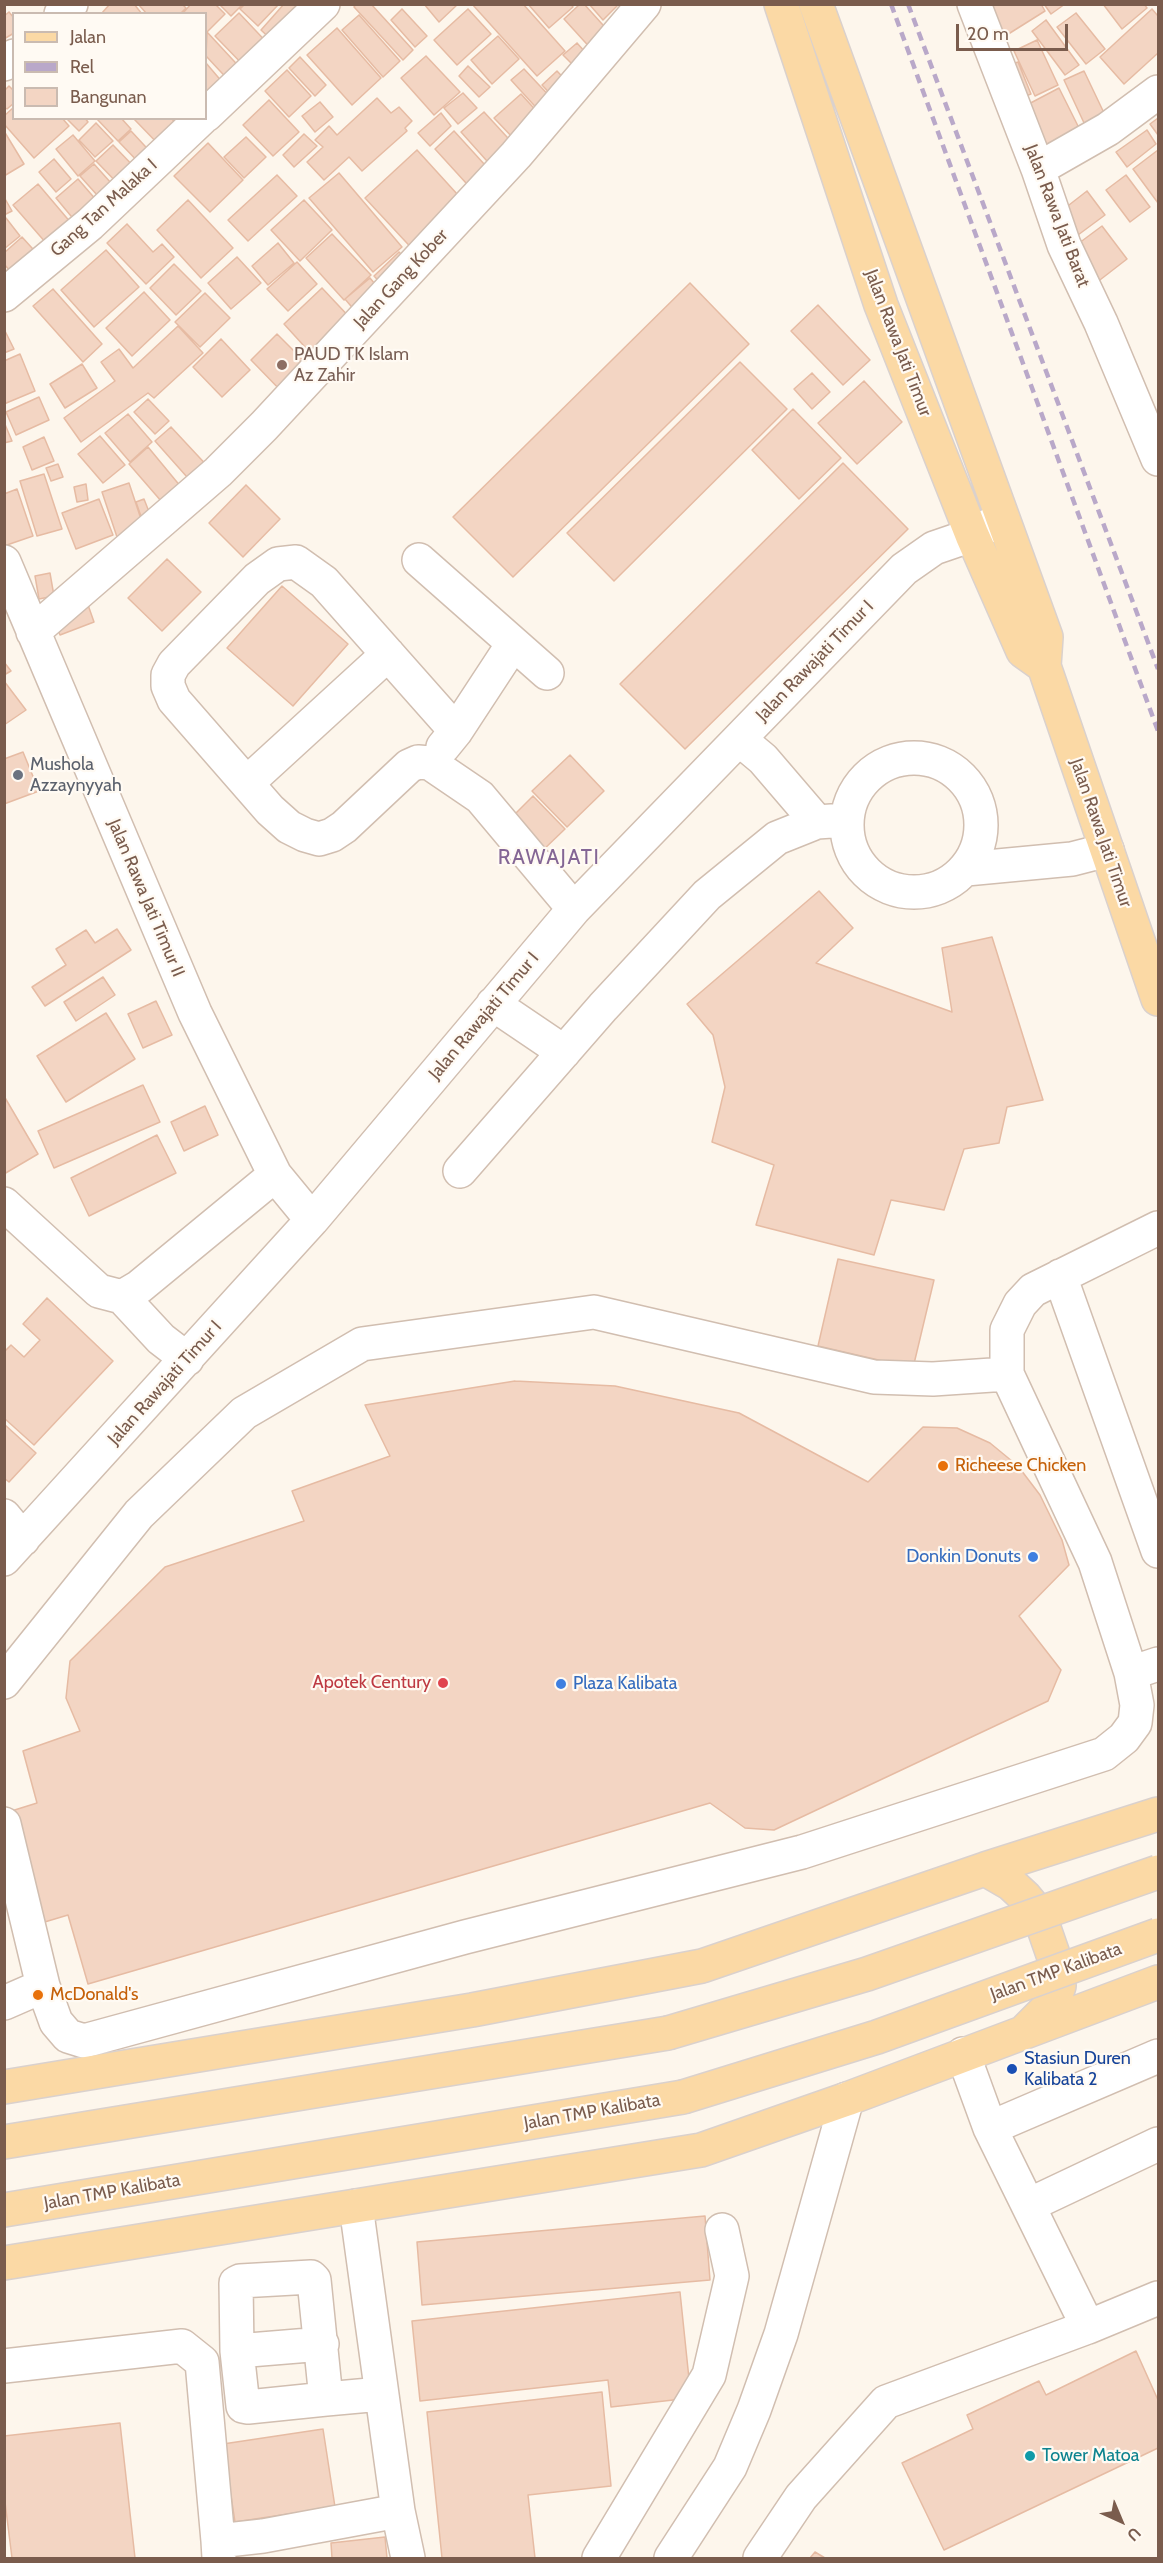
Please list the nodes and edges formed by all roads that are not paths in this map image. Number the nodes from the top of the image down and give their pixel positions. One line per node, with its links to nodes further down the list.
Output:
1 (323, 4): 7 (street)
2 (644, 4): 16 (street, Jalan Gang Kober)
3 (781, 4): 13 (main road, Jalan Rawa Jati Timur)
4 (816, 4): 12 (main road, Jalan Rawa Jati Timur)
5 (974, 4): 9 (street, Jalan Rawa Jati Barat)
6 (1158, 92): 9 (street)
7 (207, 114)
8 (200, 120): 10 (street, Gang Tan Malaka I)
9 (1038, 169): 11 (street, Jalan Rawa Jati Barat)
10 (4, 295)
11 (1158, 459)
12 (1002, 518): 13 (street, Jalan Rawajati Timur I); 19 (main road, Jalan Rawa Jati Timur)
13 (972, 535): 19 (main road, Jalan Rawa Jati Timur); 22 (street, Jalan Rawajati Timur I)
14 (418, 560): 17 (street)
15 (4, 562): 16 (street, Jalan Rawa Jati Timur II)
16 (33, 632): 33 (street, Jalan Rawa Jati Timur II)
17 (513, 644): 20 (street); 21 (street)
18 (388, 654): 21 (street); 24 (street); 24 (street)
19 (1044, 666): 26 (main road, Jalan Rawa Jati Timur)
20 (547, 673)
21 (456, 731): 23 (street)
22 (739, 739): 25 (street); 28 (street, Jalan Rawajati Timur I)
23 (430, 763): 24 (street); 28 (street)
24 (247, 783)
25 (832, 821): 27 (street); 27 (street); 31 (street)
26 (1107, 850): 27 (street); 29 (main road, Jalan Rawa Jati Timur)
27 (966, 869)
28 (574, 909): 30 (street, Jalan Rawajati Timur I)
29 (1158, 999)
30 (493, 1004): 31 (street); 35 (street, Jalan Rawajati Timur I)
31 (564, 1052): 32 (street)
32 (460, 1171)
33 (275, 1175): 35 (street, Jalan Rawa Jati Timur II); 38 (street)
34 (4, 1204): 38 (street)
35 (312, 1220): 39 (street, Jalan Rawajati Timur I)
36 (1158, 1228): 37 (street)
37 (1060, 1276): 40 (street); 42 (street)
38 (122, 1297): 39 (street)
39 (187, 1359): 41 (street, Jalan Rawajati Timur I)
40 (1007, 1374): 43 (street); 44 (street)
41 (10, 1538)
42 (1158, 1551)
43 (1144, 1668): 51 (street)
44 (4, 1682)
45 (1158, 1814): 47 (main road)
46 (6, 1840): 51 (street)
47 (985, 1869): 53 (main road); 56 (main road)
48 (1158, 1872): 59 (main road, bridge)
49 (1158, 1935): 63 (main road, Jalan TMP Kalibata, bridge)
50 (1158, 1982): 53 (main road)
51 (42, 1986): 52 (street)
52 (4, 2003)
53 (1023, 2033): 54 (main road)
54 (963, 2054): 57 (main road); 58 (street)
55 (1158, 2056): 58 (street)
56 (4, 2087)
57 (847, 2099): 62 (main road); 78 (street)
58 (990, 2128): 61 (street)
59 (4, 2142)
60 (1158, 2144): 61 (street)
61 (1029, 2205): 67 (street)
62 (356, 2206): 65 (main road); 71 (street)
63 (4, 2210)
64 (722, 2230): 77 (street)
65 (4, 2263)
66 (1158, 2298): 67 (street)
67 (1088, 2327): 79 (street)
68 (322, 2344): 69 (street); 69 (street); 72 (street)
69 (237, 2351): 72 (street)
70 (4, 2366): 75 (street)
71 (381, 2394): 72 (street); 73 (street)
72 (327, 2400)
73 (398, 2511): 74 (street); 76 (street)
74 (264, 2547): 75 (street)
75 (218, 2550)
76 (408, 2559)
77 (599, 2559)
78 (671, 2559)
79 (760, 2559)

